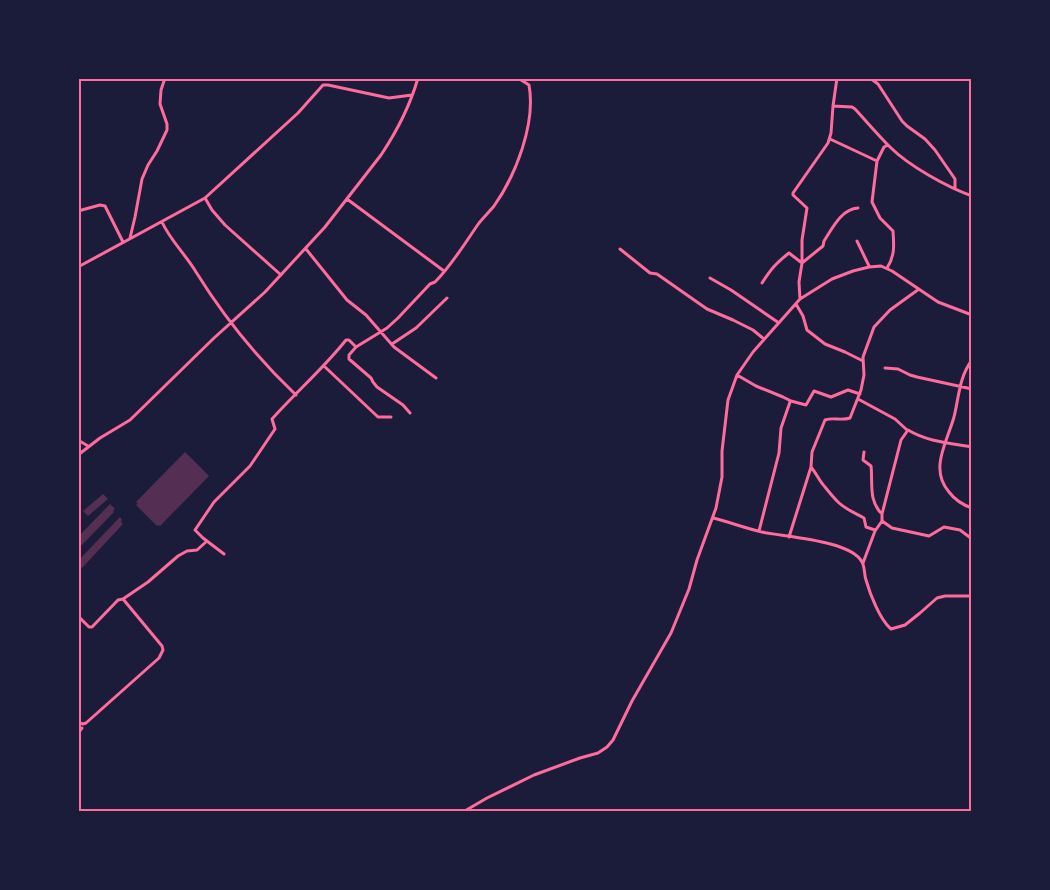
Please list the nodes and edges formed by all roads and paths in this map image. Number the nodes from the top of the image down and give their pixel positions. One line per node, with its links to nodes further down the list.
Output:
1 (165, 78): 18 (street)
2 (418, 78): 6 (street)
3 (518, 78): 27 (street)
4 (837, 78): 7 (street)
5 (870, 78): 11 (street)
6 (412, 95): 13 (street); 14 (street)
7 (833, 106): 8 (street); 9 (street)
8 (829, 138): 10 (street); 23 (street)
9 (888, 145): 10 (street); 11 (street)
10 (877, 161): 26 (street)
11 (955, 188): 12 (street)
12 (972, 196)
13 (205, 198): 17 (street); 28 (street)
14 (347, 199): 21 (street); 27 (street)
15 (858, 208): 23 (street)
16 (78, 211): 20 (street)
17 (162, 222): 18 (street); 37 (street)
18 (130, 238): 20 (street)
19 (857, 241): 25 (street)
20 (123, 242): 24 (street)
21 (306, 249): 28 (street); 38 (street)
22 (620, 249): 39 (street)
23 (802, 263): 30 (street); 33 (street)
24 (78, 267)
25 (869, 267): 26 (street); 33 (street)
26 (887, 268): 31 (street)
27 (444, 271): 38 (street)
28 (281, 275): 37 (street)
29 (710, 278): 36 (street)
30 (762, 283)
31 (919, 289): 35 (street); 43 (street)
32 (447, 298): 40 (street)
33 (800, 299): 34 (street)
34 (796, 304): 36 (street); 43 (street)
35 (972, 315)
36 (779, 322): 39 (street)
37 (232, 323): 51 (street); 59 (street)
38 (381, 332): 40 (street); 41 (street)
39 (764, 339): 46 (street)
40 (392, 344): 47 (street)
41 (357, 347): 44 (street); 54 (street)
42 (972, 360): 48 (street)
43 (863, 361): 50 (street)
44 (324, 366): 51 (street); 55 (street)
45 (885, 368): 48 (street)
46 (737, 375): 53 (street); 66 (street)
47 (436, 378)
48 (960, 386): 49 (street); 58 (street)
49 (972, 389)
50 (860, 394): 52 (street); 53 (street)
51 (296, 395): 72 (street)
52 (858, 399): 56 (street); 63 (street)
53 (790, 401): 68 (street)
54 (410, 413)
55 (391, 417)
56 (908, 430): 58 (street); 65 (street)
57 (78, 440): 59 (street)
58 (944, 443): 60 (street); 64 (street)
59 (88, 446): 62 (street)
60 (972, 447)
61 (864, 452): 65 (street)
62 (78, 455)
63 (811, 467): 69 (street); 70 (street)
64 (972, 508)
65 (882, 514): 67 (street)
66 (713, 518): 68 (street); 81 (street)
67 (882, 521): 69 (street); 71 (street)
68 (759, 531): 70 (street)
69 (875, 531): 74 (street)
70 (789, 537): 74 (street)
71 (972, 539)
72 (207, 541): 73 (street); 76 (street)
73 (224, 554)
74 (863, 563): 75 (street)
75 (972, 596)
76 (123, 599): 77 (street); 78 (street)
77 (78, 616)
78 (78, 720)
79 (82, 728): 80 (street)
80 (78, 734)
81 (463, 812)

